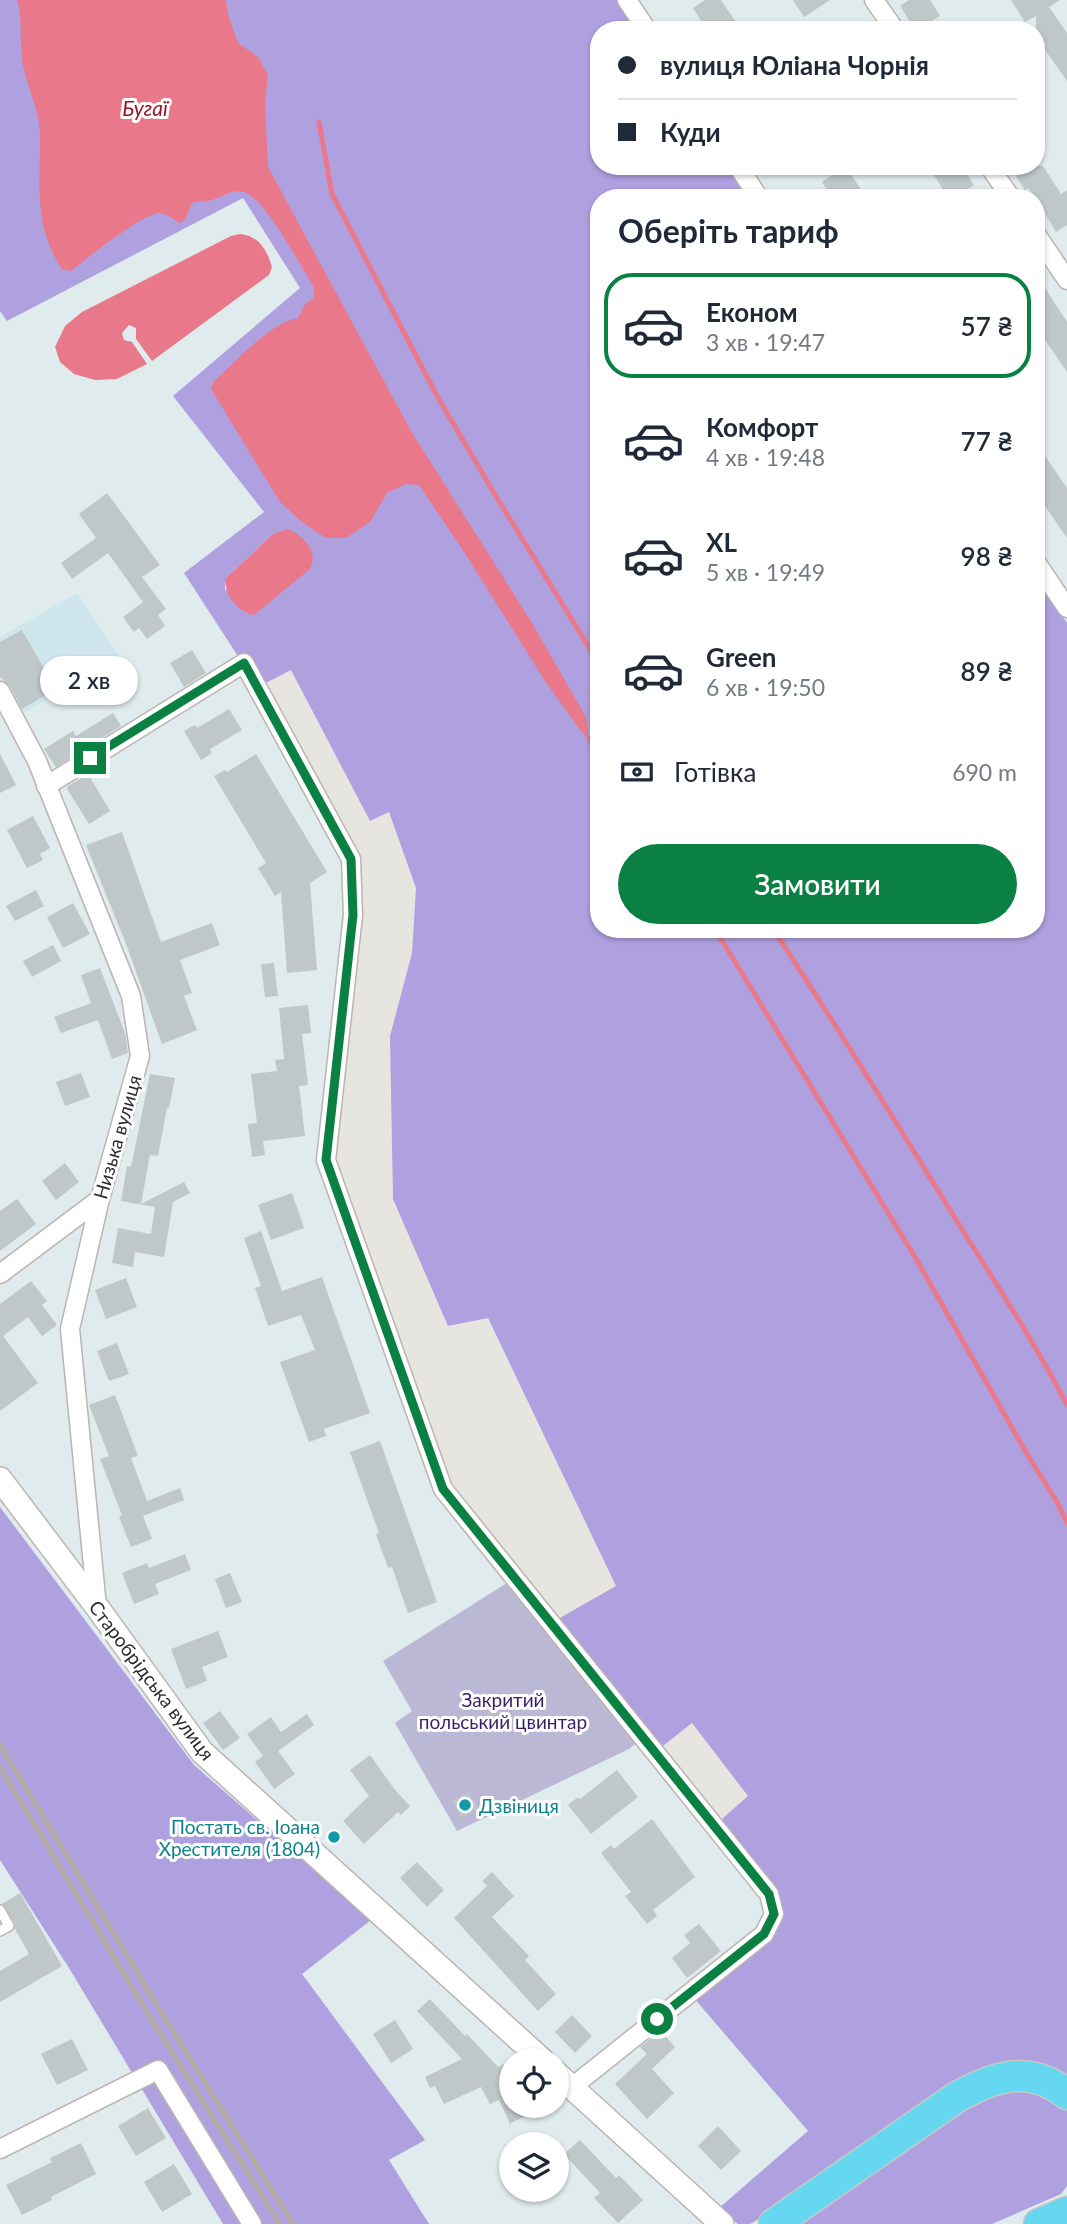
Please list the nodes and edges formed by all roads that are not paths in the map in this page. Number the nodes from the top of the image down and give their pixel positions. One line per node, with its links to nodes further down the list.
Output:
1 (627, 0): 3 (street)
2 (874, 0): 4 (street)
3 (641, 21)
4 (889, 21)
5 (1067, 247): 7 (street)
6 (1045, 248): 7 (street)
7 (1051, 257): 8 (street)
8 (1067, 280)
9 (1045, 575): 10 (street)
10 (1067, 608)
11 (0, 691): 12 (street, Низька вулиця)
12 (46, 786): 13 (street, Низька вулиця); 20 (street)
13 (100, 1199): 14 (street); 16 (street, Низька вулиця)
14 (0, 1274)
15 (0, 1479): 16 (street, Старобрідська вулиця)
16 (97, 1607): 19 (street, Старобрідська вулиця)
17 (0, 1910): 18 (lane)
18 (0, 1931)
19 (529, 2048)
20 (569, 2076)
21 (569, 2085): 26 (street)
22 (1067, 2094): 27 (highway)
23 (0, 2149): 25 (street)
24 (1067, 2213): 28 (highway)
25 (252, 2224)
26 (722, 2224)
27 (774, 2224)
28 (1039, 2224)

